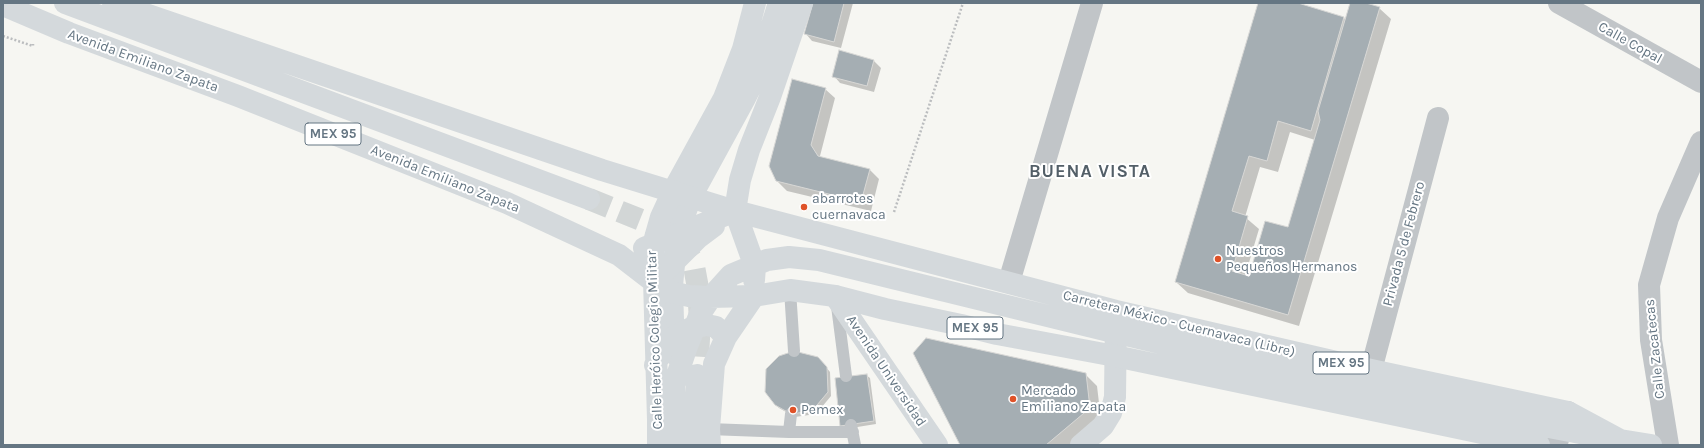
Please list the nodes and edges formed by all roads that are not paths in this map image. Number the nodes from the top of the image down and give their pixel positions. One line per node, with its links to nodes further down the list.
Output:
1 (65, 3): 13 (main road)
2 (113, 3): 12 (main road, MEX 95)
3 (755, 3): 12 (main road, Calle Heróico Colegio Militar)
4 (779, 3): 31 (main road)
5 (802, 3): 14 (main road)
6 (1092, 3): 19 (street)
7 (1559, 3): 9 (street, Calle Copal)
8 (3, 5): 17 (main road, Avenida Emiliano Zapata / MEX 95)
9 (1701, 82)
10 (1438, 118): 28 (street, Privada 5 de Febrero)
11 (1701, 142): 46 (street, Calle Zacatecas)
12 (673, 191): 14 (main road, MEX 95); 15 (main road, Calle Heróico Colegio Militar)
13 (589, 199)
14 (735, 211): 15 (main road); 16 (main road, Carretera México - Cuernavaca (Libre) / MEX 95); 18 (main road); 21 (main road)
15 (653, 245): 17 (main road); 18 (main road, Calle Heróico Colegio Militar)
16 (880, 248): 19 (main road, Carretera México - Cuernavaca (Libre) / MEX 95); 22 (main road)
17 (619, 255): 18 (main road, Avenida Emiliano Zapata / MEX 95)
18 (654, 282): 21 (main road, MEX 95); 27 (main road, Calle Heróico Colegio Militar)
19 (1009, 282): 23 (main road, Carretera México - Cuernavaca (Libre) / MEX 95)
20 (790, 290): 21 (main road, MEX 95); 22 (main road, MEX 95); 25 (lane)
21 (754, 296): 24 (main road)
22 (836, 296): 26 (main road, MEX 95); 30 (lane); 41 (main road, Avenida Universidad)
23 (1116, 311): 26 (main road); 28 (main road, Carretera México - Cuernavaca (Libre) / MEX 95)
24 (726, 337): 27 (main road); 35 (main road)
25 (794, 351)
26 (1115, 356): 42 (main road); 43 (main road, MEX 95)
27 (656, 365): 37 (main road, Calle Heróico Colegio Militar)
28 (1371, 370): 33 (main road, Carretera México - Cuernavaca (Libre) / MEX 95)
29 (697, 375): 39 (main road)
30 (846, 376)
31 (674, 385): 33 (main road); 38 (main road)
32 (791, 414): 34 (lane)
33 (1561, 429): 36 (main road, Carretera México - Cuernavaca (Libre) / MEX 95)
34 (789, 432): 35 (lane); 40 (lane)
35 (709, 437)
36 (1620, 440): 44 (main road, Carretera México - Cuernavaca (Libre) / MEX 95); 45 (main road, Carretera México - Cuernavaca (Libre) / MEX 95)
37 (658, 445)
38 (676, 445)
39 (694, 445)
40 (856, 445)
41 (937, 445)
42 (1081, 445)
43 (1539, 445)
44 (1580, 445)
45 (1651, 445)
46 (1668, 445)

